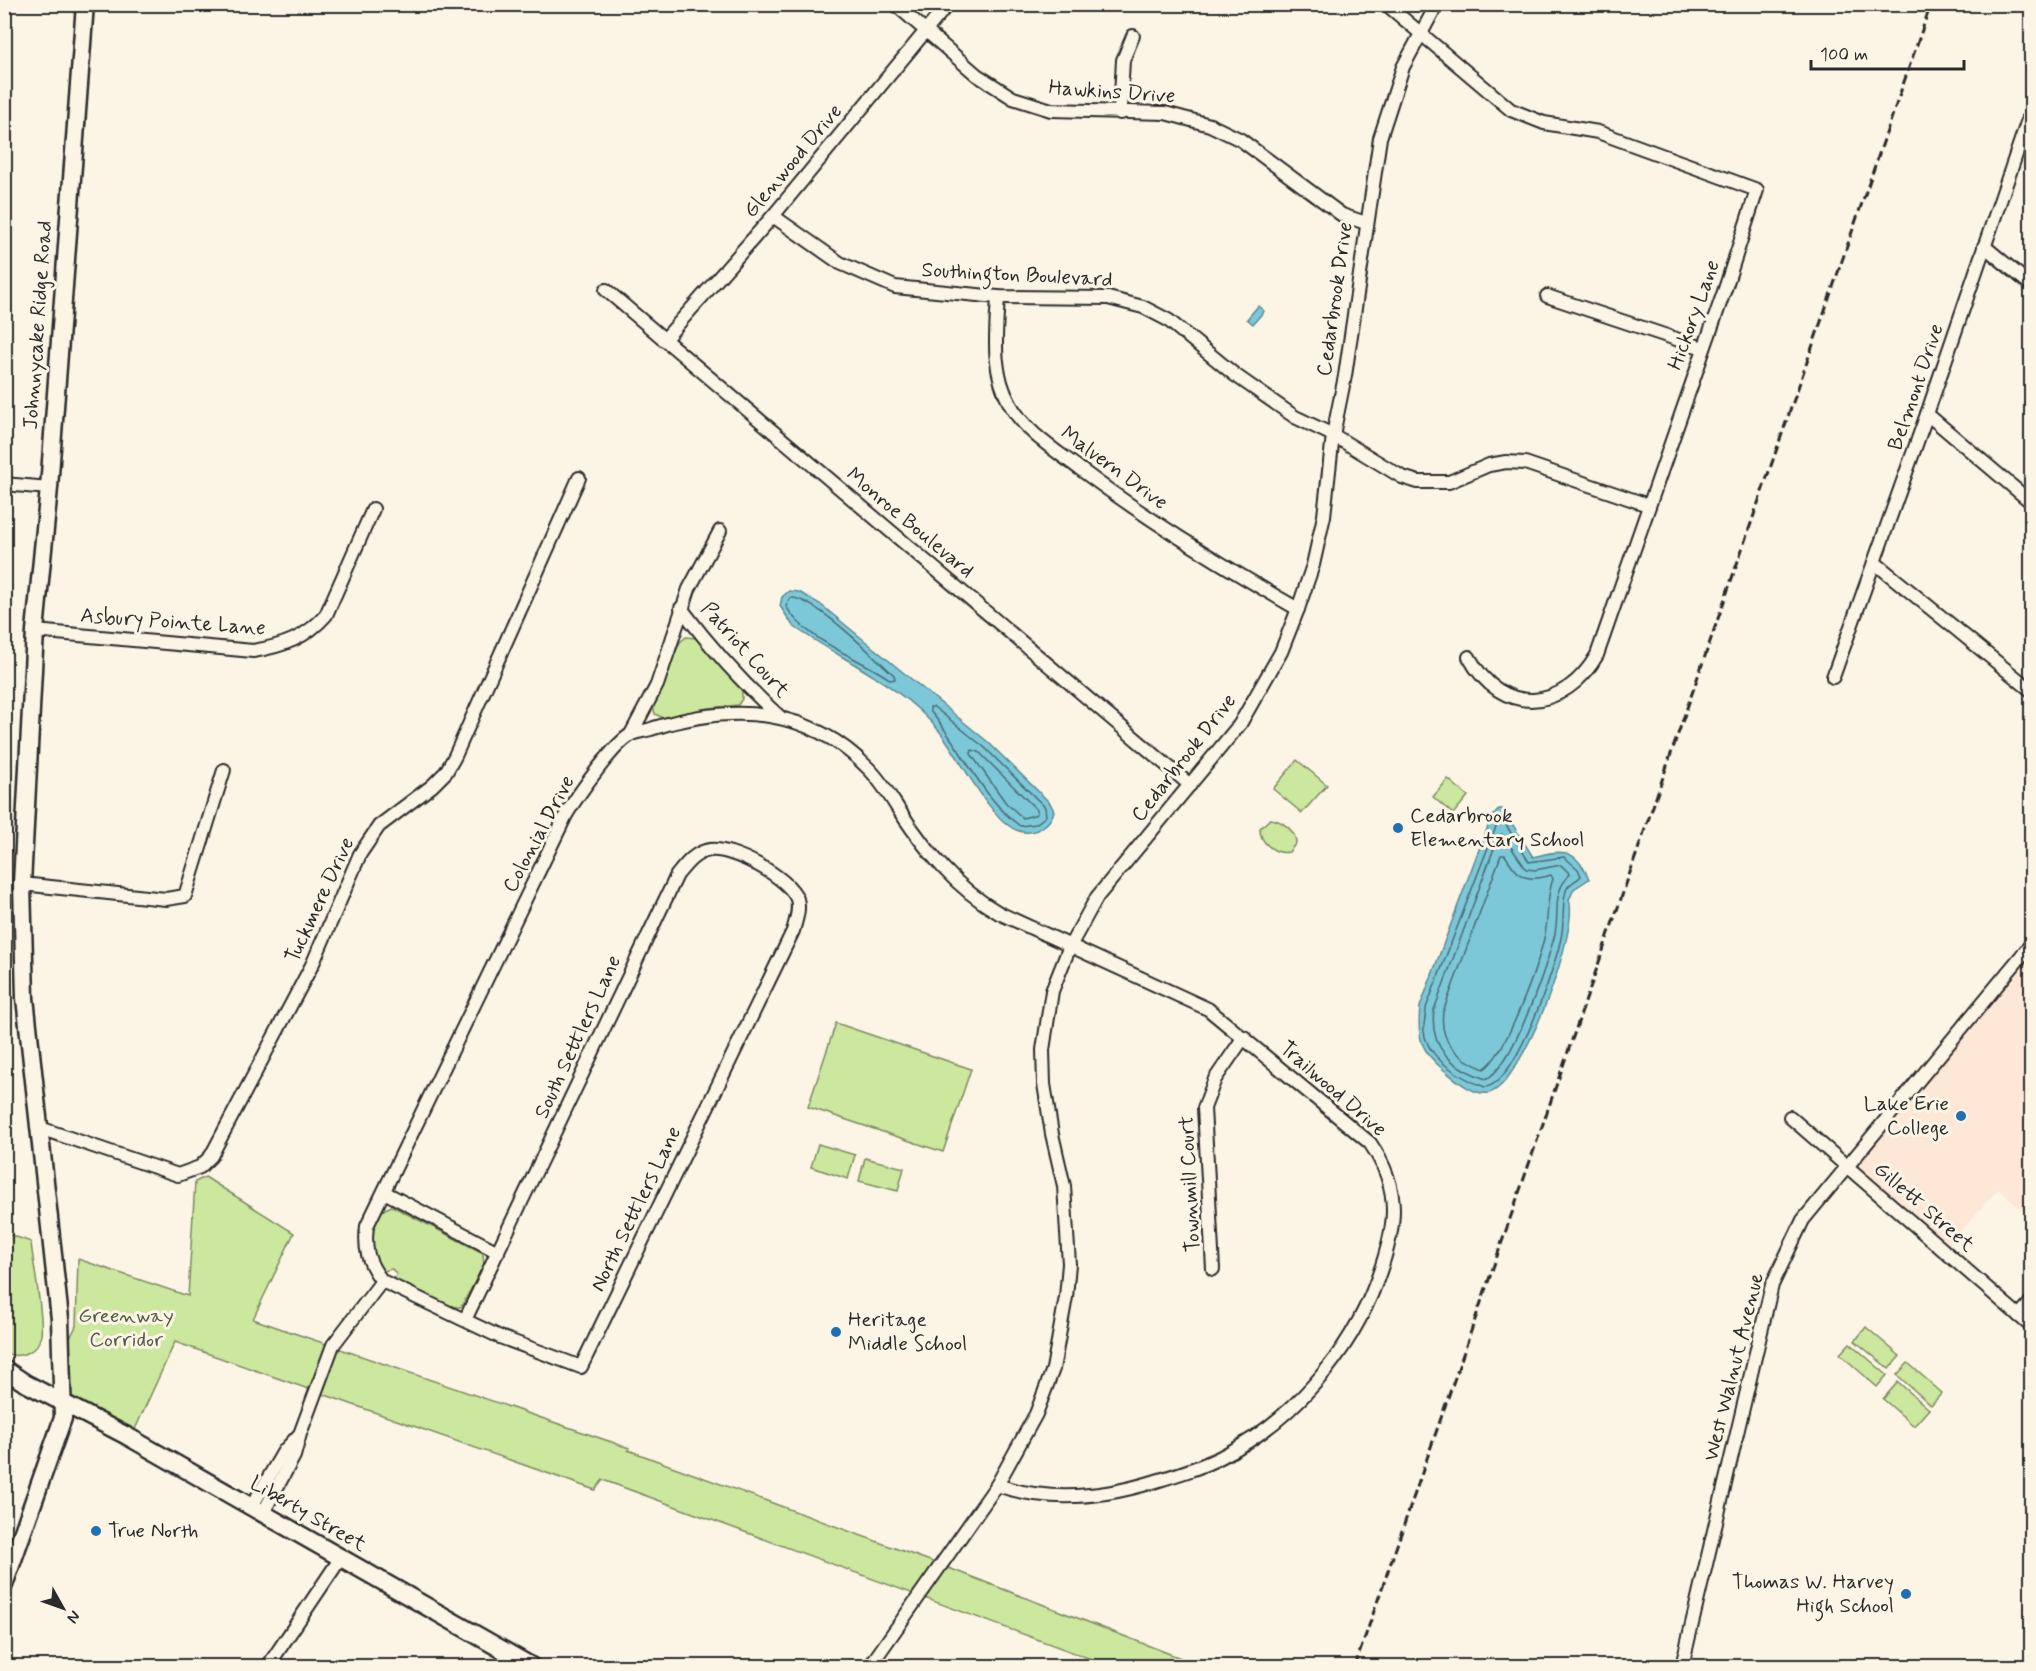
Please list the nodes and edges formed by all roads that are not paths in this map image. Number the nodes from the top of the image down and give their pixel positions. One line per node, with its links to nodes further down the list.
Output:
1 (85, 4): 24 (main road, Johnnycake Ridge Road)
2 (895, 4): 6 (street, Hawkins Drive)
3 (948, 4): 6 (street, Glenwood Drive)
4 (1386, 4): 7 (street)
5 (1437, 4): 7 (street, Cedarbrook Drive)
6 (926, 31): 10 (street, Hawkins Drive); 11 (street, Glenwood Drive)
7 (1420, 34): 12 (street, Cedarbrook Drive); 19 (street, Hickory Lane)
8 (1133, 36): 10 (street)
9 (2031, 108): 13 (street, Belmont Drive)
10 (1120, 113): 12 (street, Hawkins Drive)
11 (773, 216): 17 (street, Southington Boulevard); 18 (street, Glenwood Drive)
12 (1366, 223): 21 (street, Cedarbrook Drive)
13 (1984, 246): 14 (street); 20 (street, Belmont Drive)
14 (2031, 286)
15 (606, 290): 18 (street, Monroe Boulevard)
16 (1546, 296): 19 (street)
17 (998, 297): 21 (street, Southington Boulevard); 31 (street, Malvern Drive)
18 (664, 340): 39 (street, Monroe Boulevard)
19 (1703, 348): 26 (street, Hickory Lane)
20 (1927, 414): 25 (street); 29 (street, Belmont Drive)
21 (1333, 435): 26 (street, Southington Boulevard); 31 (street, Cedarbrook Drive)
22 (579, 478): 46 (street, Tuckmere Drive)
23 (4, 484): 24 (street)
24 (49, 488): 32 (main road, Johnnycake Ridge Road)
25 (2031, 503)
26 (1648, 505): 33 (street, Hickory Lane)
27 (373, 509): 32 (street, Asbury Pointe Lane)
28 (720, 531): 30 (street, Patriot Court)
29 (1874, 562): 34 (street, Belmont Drive); 35 (street)
30 (681, 608): 36 (street, Patriot Court); 37 (street, Patriot Court)
31 (1298, 609): 39 (street, Cedarbrook Drive)
32 (35, 631): 41 (main road, Johnnycake Ridge Road)
33 (1469, 657)
34 (1833, 677)
35 (2031, 691)
36 (781, 718): 37 (street); 43 (street)
37 (631, 734): 48 (street, Colonial Drive)
38 (225, 770): 41 (street)
39 (1190, 785): 43 (street, Cedarbrook Drive)
40 (777, 876): 49 (street, South Settlers Lane); 54 (street, North Settlers Lane)
41 (22, 884): 46 (main road, Johnnycake Ridge Road)
42 (2031, 943): 47 (street, West Walnut Avenue)
43 (1070, 946): 44 (street, Trailwood Drive); 58 (street, Cedarbrook Drive)
44 (1244, 1037): 50 (street, Townmill Court); 58 (street, Trailwood Drive)
45 (1790, 1117): 47 (street, Gillett Street)
46 (38, 1127): 57 (main road, Johnnycake Ridge Road)
47 (1847, 1167): 53 (street, Gillett Street); 65 (street, West Walnut Avenue)
48 (384, 1192): 49 (street); 51 (street, Colonial Drive)
49 (498, 1252): 54 (street, South Settlers Lane)
50 (1213, 1269)
51 (382, 1281): 54 (street, North Settlers Lane); 59 (street)
52 (2031, 1301): 53 (street)
53 (2019, 1316): 55 (street, Gillett Street)
54 (465, 1320)
55 (2031, 1327)
56 (4, 1369): 57 (main road, Liberty Street)
57 (62, 1402): 59 (main road, Liberty Street); 61 (main road, Johnnycake Ridge Road)
58 (997, 1485): 64 (street)
59 (257, 1510): 60 (main road, Liberty Street)
60 (340, 1559): 62 (street); 63 (main road, Liberty Street)
61 (4, 1584)
62 (268, 1666)
63 (531, 1666)
64 (870, 1666)
65 (1682, 1666)

